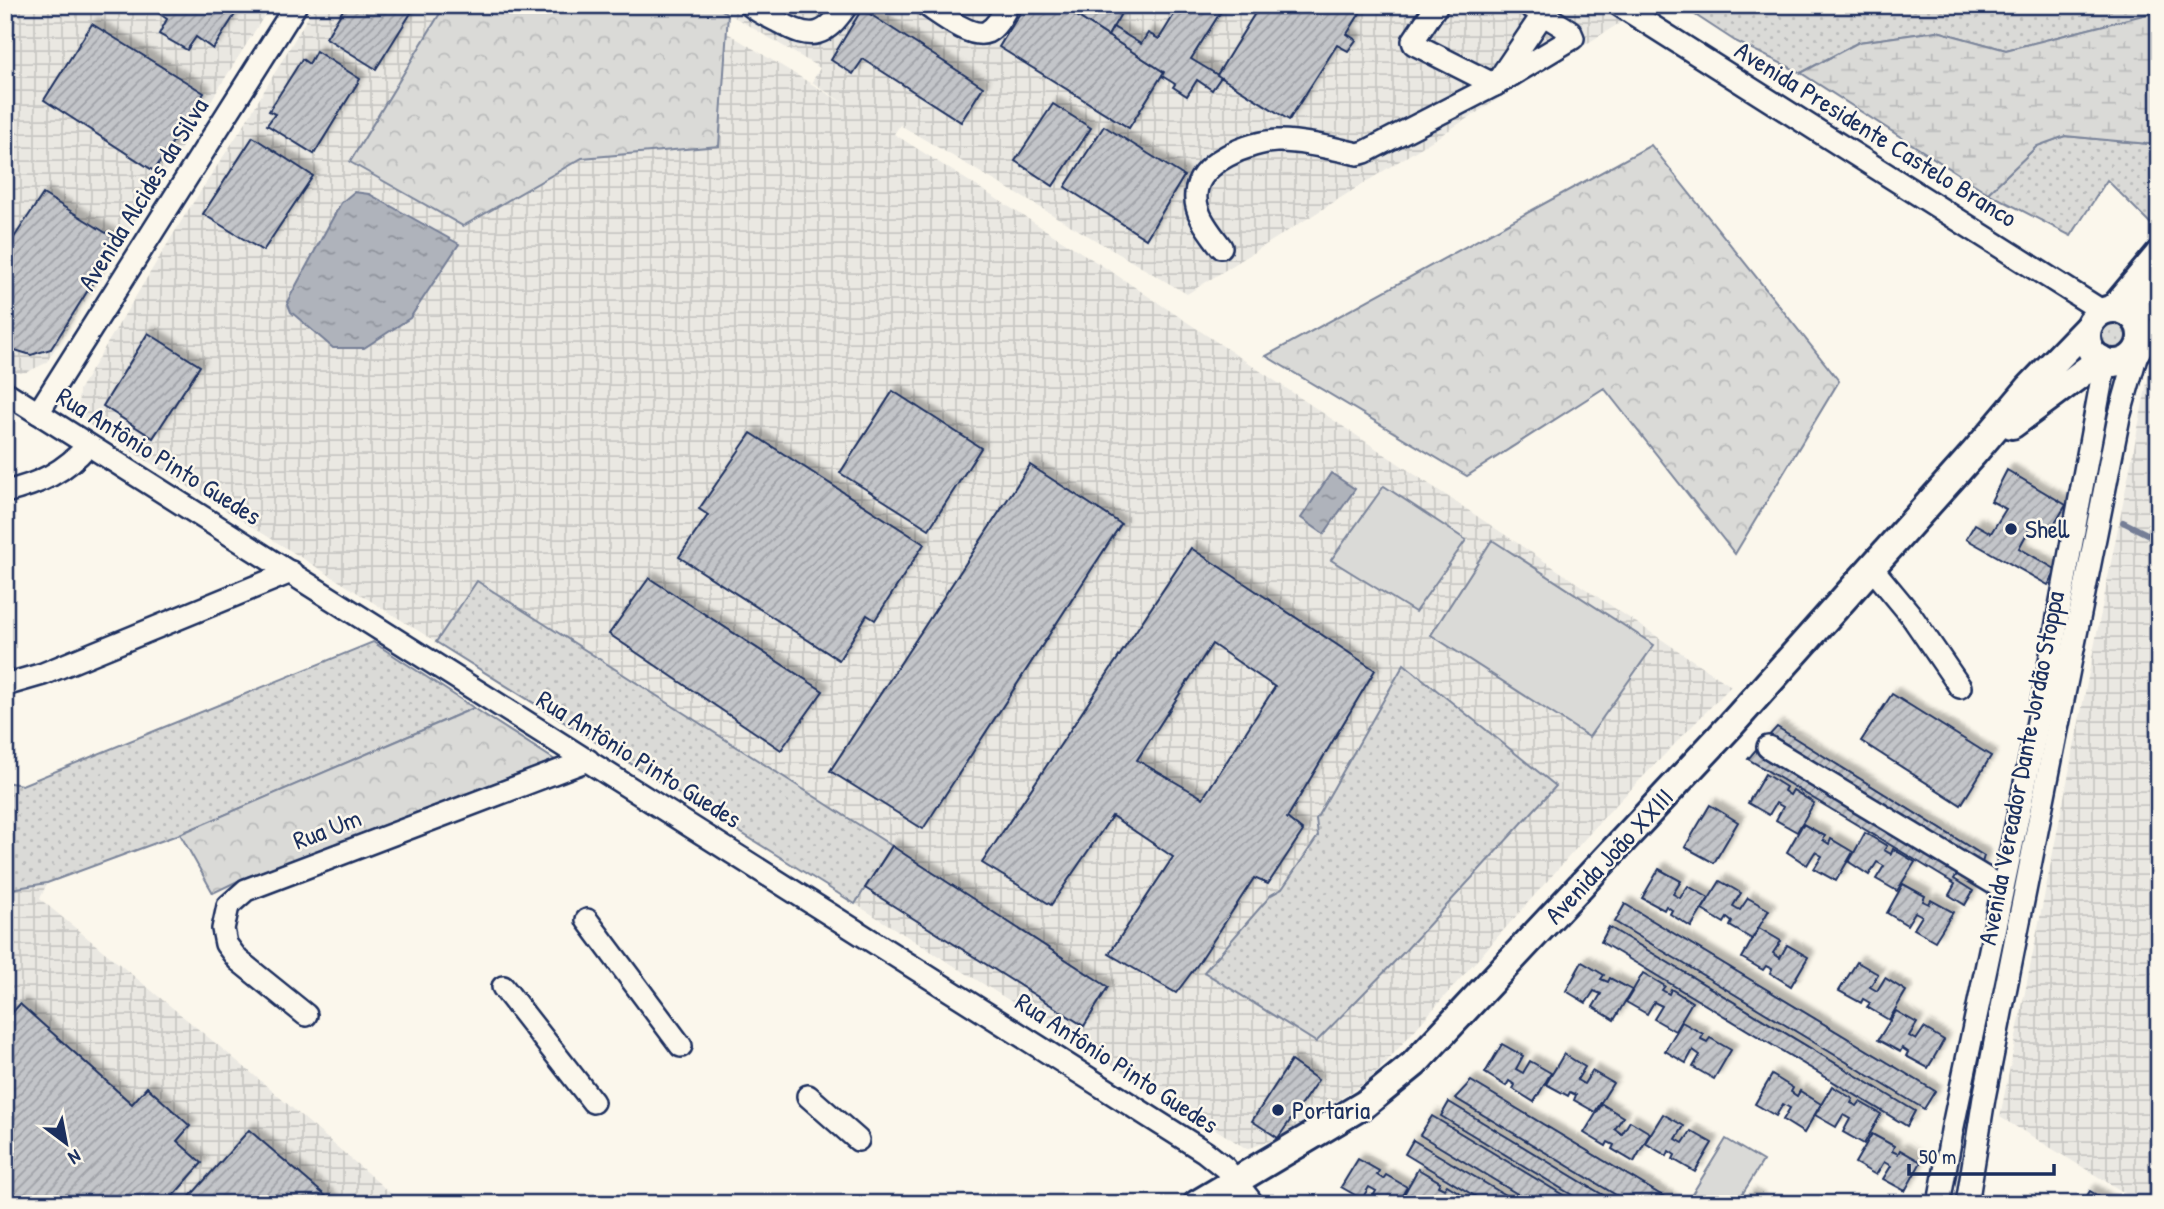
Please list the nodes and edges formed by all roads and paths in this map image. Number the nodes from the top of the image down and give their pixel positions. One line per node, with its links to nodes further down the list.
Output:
1 (296, 5): 17 (street, Avenida Alcides da Silva)
2 (750, 5): 3 (street)
3 (847, 5)
4 (926, 5): 5 (street)
5 (1008, 5)
6 (1437, 5): 9 (street)
7 (1619, 5): 13 (street, Avenida Presidente Castelo Branco)
8 (1536, 10): 9 (street); 9 (street)
9 (1494, 85): 10 (street)
10 (1221, 247)
11 (2159, 254): 13 (main road, Avenida João XXIII)
12 (2159, 287): 13 (main road, Avenida João XXIII)
13 (2110, 316): 14 (main road); 15 (main road); 19 (main road, Avenida João XXIII)
14 (2139, 346): 15 (main road); 39 (street, Avenida Vereador Dante Jordão Stoppa)
15 (2103, 361): 19 (main road, Avenida João XXIII); 27 (street, Avenida Vereador Dante Jordão Stoppa)
16 (5, 392): 17 (street, Rua Antônio Pinto Guedes)
17 (38, 413): 18 (street, Rua Antônio Pinto Guedes)
18 (88, 445): 20 (street); 22 (street, Rua Antônio Pinto Guedes)
19 (1974, 453): 21 (main road, Avenida João XXIII)
20 (5, 492)
21 (1872, 568): 24 (street); 35 (main road, Avenida João XXIII)
22 (291, 572): 23 (street); 26 (street, Rua Antônio Pinto Guedes)
23 (5, 685)
24 (1960, 687)
25 (1768, 747): 27 (street)
26 (588, 760): 30 (street, Rua Um); 35 (street, Rua Antônio Pinto Guedes)
27 (2002, 888): 38 (street, Avenida Vereador Dante Jordão Stoppa)
28 (587, 920): 31 (street)
29 (503, 987): 33 (street)
30 (306, 1015)
31 (681, 1046)
32 (808, 1096): 34 (street)
33 (593, 1102)
34 (858, 1140)
35 (1236, 1181): 36 (main road, Avenida João XXIII); 37 (street, Rua Antônio Pinto Guedes)
36 (1197, 1204)
37 (1252, 1204)
38 (1939, 1204)
39 (1967, 1204)

